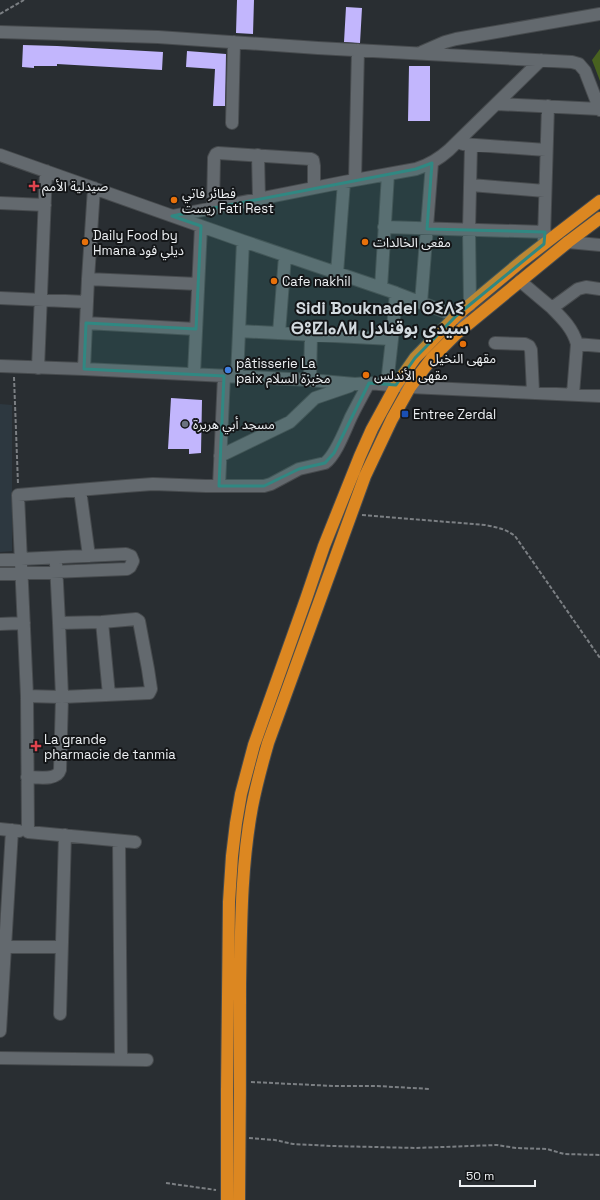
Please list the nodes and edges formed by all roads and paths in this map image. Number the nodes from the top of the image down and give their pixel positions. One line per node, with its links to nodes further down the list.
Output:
1 (24, 0): 2 (path)
2 (0, 14)
3 (600, 14): 7 (street)
4 (0, 32): 5 (street)
5 (234, 42): 6 (street); 12 (street)
6 (358, 50): 7 (street); 21 (street)
7 (421, 53): 8 (street)
8 (541, 60): 9 (street); 11 (street)
9 (497, 104): 10 (street); 13 (street)
10 (548, 106): 11 (street); 15 (street)
11 (600, 109)
12 (232, 123)
13 (456, 144): 14 (street); 18 (street)
14 (472, 145): 15 (street); 22 (street)
15 (546, 150): 25 (street)
16 (258, 155): 24 (street); 26 (street); 30 (street)
17 (0, 156): 19 (street)
18 (432, 163): 20 (street); 35 (street)
19 (46, 171): 23 (street); 29 (street)
20 (388, 174): 21 (street); 34 (street)
21 (350, 181): 24 (street); 42 (street)
22 (470, 185): 25 (street); 36 (street)
23 (94, 188): 31 (street); 43 (street)
24 (314, 188): 26 (street)
25 (545, 191): 37 (street)
26 (259, 199): 30 (street)
27 (600, 201): 37 (highway)
28 (0, 203): 29 (street)
29 (45, 205): 50 (street)
30 (213, 208): 31 (street)
31 (172, 216): 33 (street)
32 (600, 218): 39 (highway)
33 (201, 226): 38 (street); 45 (street)
34 (384, 227): 35 (street); 46 (street)
35 (427, 229): 36 (street); 52 (street)
36 (469, 230): 37 (street); 53 (street)
37 (544, 238): 53 (highway)
38 (244, 241): 41 (street); 59 (street)
39 (568, 242): 40 (street); 44 (highway)
40 (600, 245)
41 (285, 256): 42 (street); 60 (street)
42 (338, 273): 46 (street)
43 (88, 279): 45 (street); 51 (street)
44 (520, 281): 54 (street); 57 (highway)
45 (198, 284): 58 (street)
46 (381, 288): 48 (street)
47 (600, 289): 54 (street)
48 (396, 293): 52 (street); 62 (street)
49 (0, 298): 50 (street)
50 (41, 300): 51 (street); 68 (street)
51 (87, 302): 56 (street)
52 (421, 303): 55 (street)
53 (470, 305): 55 (highway)
54 (552, 308): 64 (street)
55 (456, 316): 57 (street); 76 (highway)
56 (86, 323): 58 (street); 69 (street)
57 (467, 324): 77 (highway)
58 (196, 329): 70 (street)
59 (239, 331): 60 (street); 72 (street)
60 (279, 333): 61 (street)
61 (311, 335): 62 (street); 73 (street)
62 (392, 339): 76 (street)
63 (495, 343): 78 (street)
64 (577, 344): 65 (street); 79 (street)
65 (600, 346)
66 (0, 366): 67 (street)
67 (14, 367): 68 (street); 84 (path)
68 (38, 368): 69 (street)
69 (84, 369): 70 (street)
70 (194, 374): 71 (street)
71 (224, 376): 72 (street); 81 (street)
72 (237, 376): 73 (street)
73 (310, 380): 75 (street)
74 (369, 383): 75 (street); 76 (street); 82 (street)
75 (355, 384): 81 (street)
76 (391, 385): 77 (street); 119 (highway)
77 (410, 387): 78 (street); 85 (highway)
78 (533, 392): 79 (street)
79 (572, 394): 80 (street)
80 (600, 396)
81 (220, 456): 82 (street)
82 (219, 486): 83 (street)
83 (80, 490): 84 (street); 86 (street)
84 (18, 495): 88 (street)
85 (351, 514): 97 (path); 114 (highway)
86 (89, 556): 87 (street); 90 (street)
87 (56, 557): 88 (street); 90 (street)
88 (21, 559): 89 (street); 91 (street)
89 (0, 560)
90 (57, 571): 91 (street); 95 (street)
91 (22, 573): 92 (street); 94 (street)
92 (0, 574)
93 (102, 622): 95 (street); 98 (street); 98 (street)
94 (24, 623): 96 (street); 99 (street)
95 (58, 623): 100 (street)
96 (0, 624)
97 (600, 658)
98 (109, 695): 100 (street)
99 (27, 696): 100 (street); 101 (street)
100 (62, 697): 101 (street)
101 (27, 777): 103 (street)
102 (6, 829): 103 (street); 107 (street)
103 (28, 832): 104 (street)
104 (65, 835): 105 (street); 108 (street)
105 (118, 840): 106 (street); 112 (street)
106 (135, 842)
107 (5, 947): 108 (street); 110 (street)
108 (62, 948): 109 (street)
109 (60, 1014)
110 (0, 1031)
111 (0, 1058): 112 (street)
112 (121, 1059): 113 (street)
113 (147, 1060)
114 (240, 1081): 115 (path); 116 (highway)
115 (430, 1089)
116 (240, 1137): 117 (path); 120 (highway)
117 (600, 1155)
118 (166, 1183): 119 (path)
119 (227, 1196)
120 (239, 1200)

